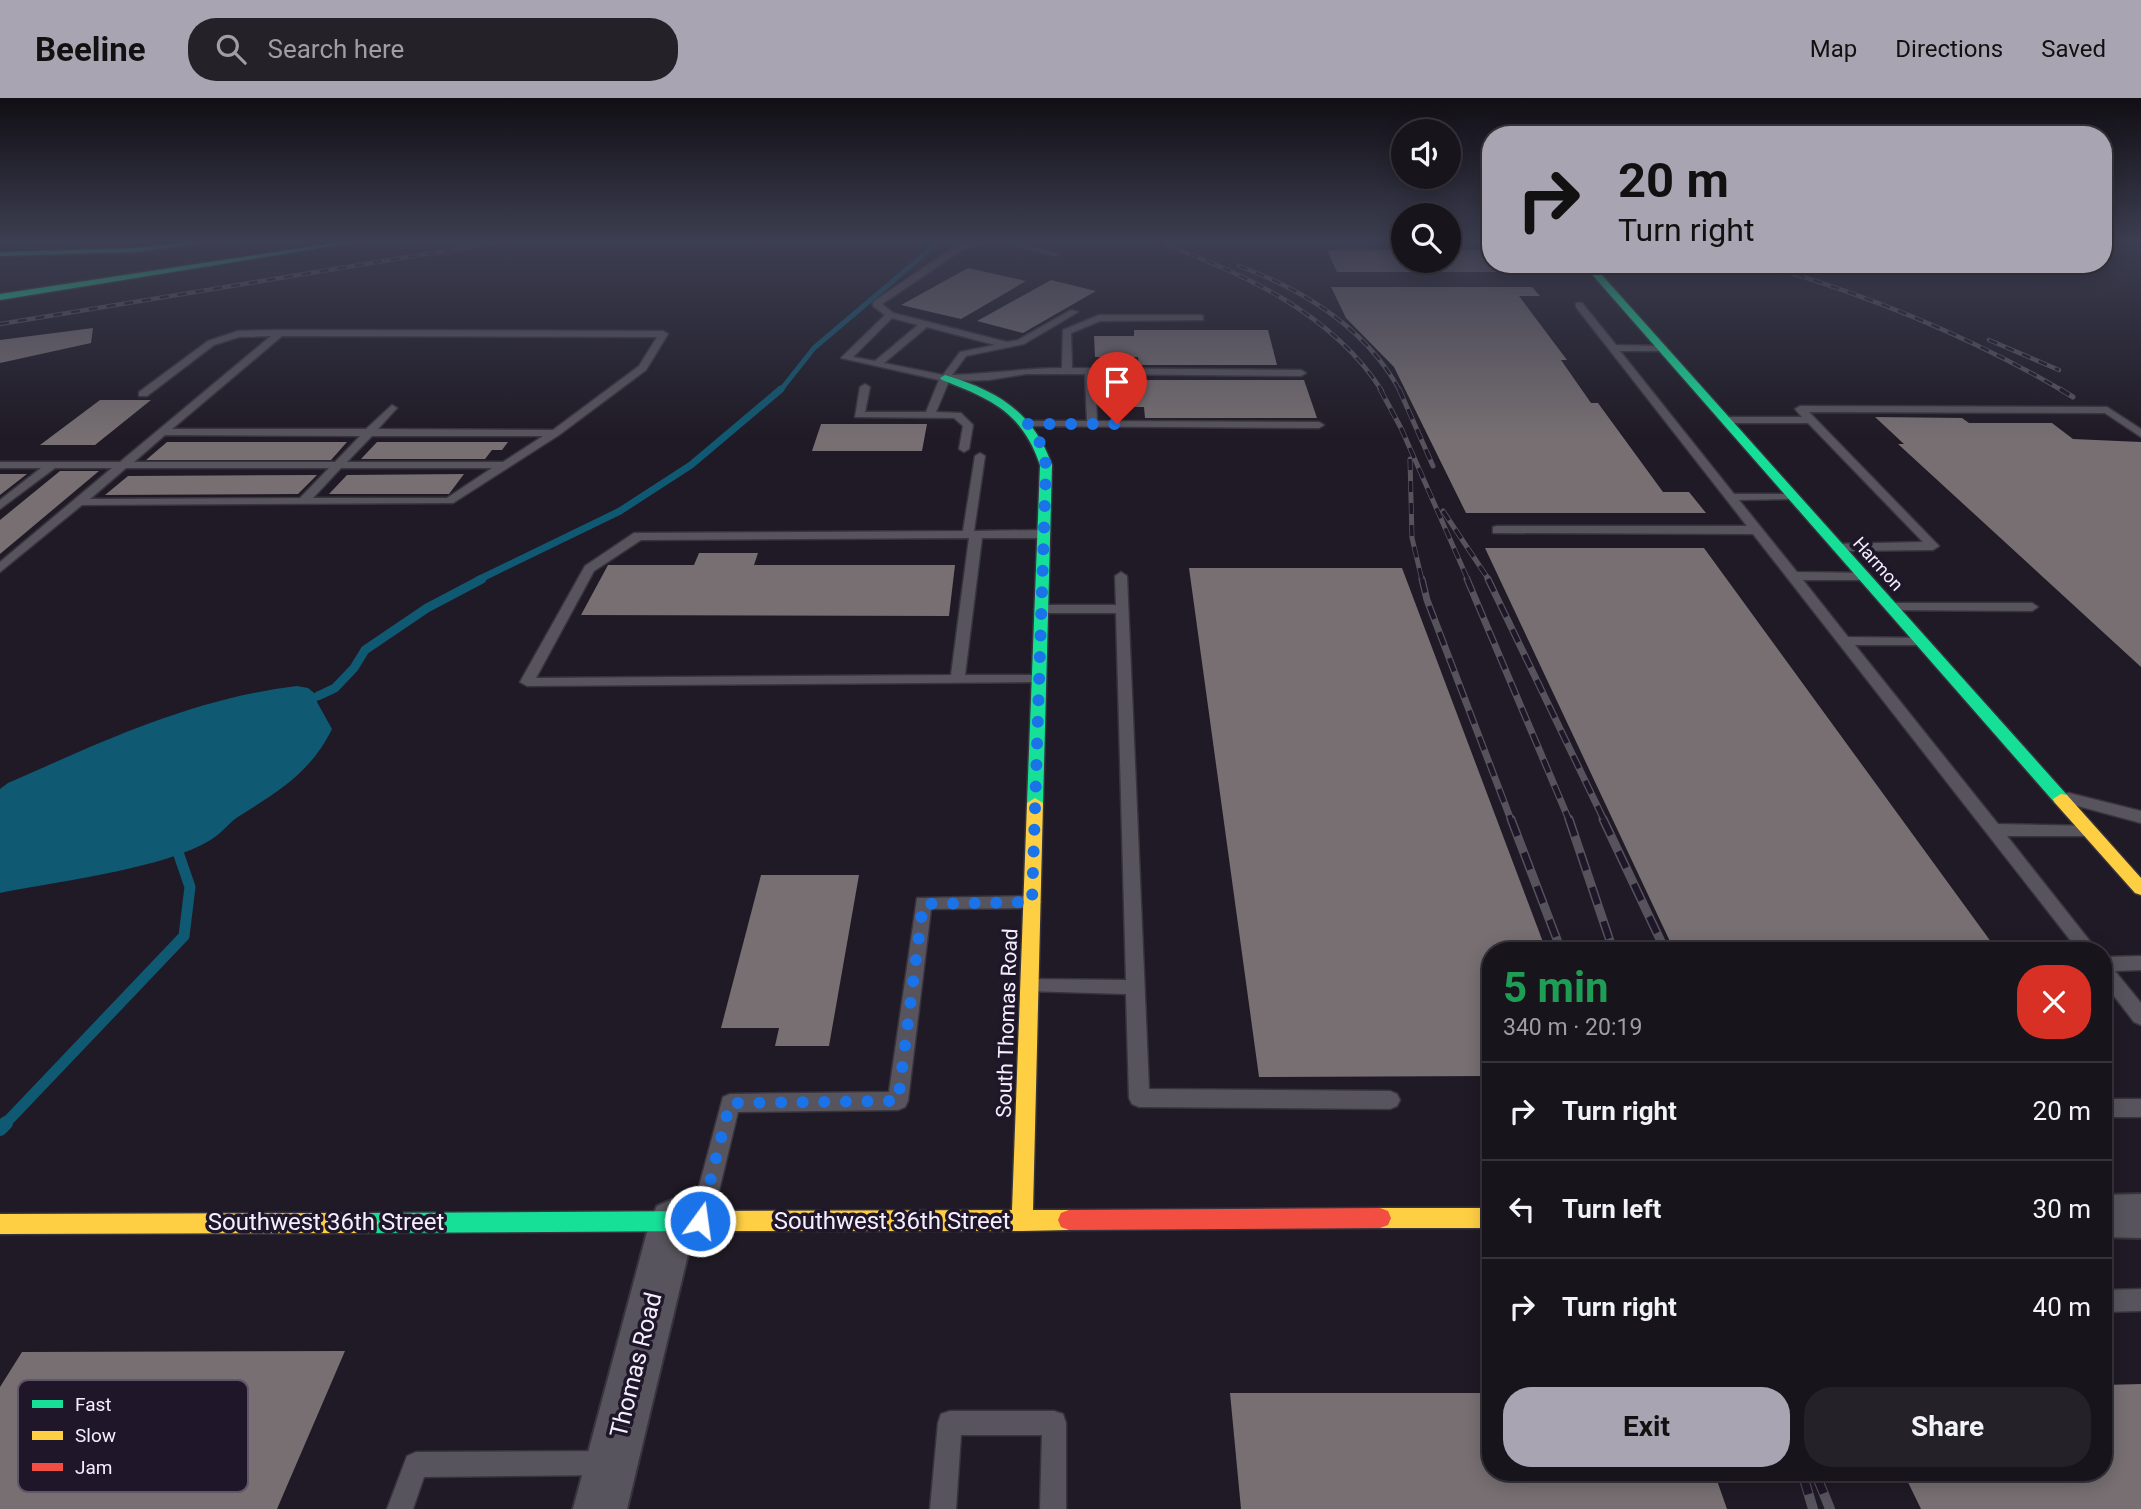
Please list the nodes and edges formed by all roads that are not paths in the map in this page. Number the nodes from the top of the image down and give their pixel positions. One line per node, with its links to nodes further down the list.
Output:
1 (880, 307): 5 (lane)
2 (1580, 307): 10 (lane)
3 (1625, 307): 11 (main road, Harmon)
4 (1074, 312): 9 (lane)
5 (890, 315): 7 (lane); 12 (lane)
6 (1200, 318): 13 (lane)
7 (925, 324): 9 (lane); 12 (lane)
8 (280, 333): 18 (lane); 26 (lane); 28 (lane)
9 (1007, 345): 16 (lane)
10 (1612, 348): 11 (lane); 38 (lane)
11 (1661, 348): 21 (main road, Harmon)
12 (877, 364): 16 (lane)
13 (1067, 371): 14 (lane); 16 (lane)
14 (1090, 372): 15 (lane); 24 (lane)
15 (1301, 373)
16 (945, 378): 20 (lane); 23 (main road, South Thomas Road)
17 (865, 387): 20 (lane)
18 (143, 394)
19 (392, 408): 27 (lane)
20 (930, 415): 30 (lane)
21 (1725, 420): 22 (lane); 37 (main road, Harmon)
22 (1811, 420): 29 (lane); 46 (lane)
23 (1028, 424): 24 (lane); 45 (main road, South Thomas Road)
24 (1092, 424): 25 (lane)
25 (1319, 425)
26 (162, 432): 27 (lane); 34 (lane)
27 (369, 432): 28 (lane); 35 (lane)
28 (555, 433): 36 (lane)
29 (2141, 434)
30 (964, 449)
31 (980, 456): 44 (lane)
32 (0, 465): 33 (lane)
33 (52, 465): 34 (lane); 39 (lane)
34 (123, 465): 35 (lane); 40 (lane)
35 (339, 465): 36 (lane); 41 (lane)
36 (506, 465): 41 (lane)
37 (1793, 496): 38 (lane); 46 (main road, Harmon)
38 (1730, 497): 43 (lane)
39 (3, 501)
40 (79, 502): 41 (lane); 47 (lane)
41 (303, 502)
42 (1497, 530): 43 (lane)
43 (1756, 530): 49 (lane)
44 (972, 534): 45 (lane); 58 (lane); 58 (lane)
45 (1044, 534): 53 (main road, South Thomas Road)
46 (1838, 547): 50 (main road, Harmon)
47 (0, 568)
48 (1121, 576): 54 (lane)
49 (1793, 576): 50 (lane); 55 (lane)
50 (1864, 576): 51 (main road, Harmon)
51 (1891, 607): 52 (lane); 56 (main road, Harmon)
52 (2032, 607)
53 (1041, 609): 54 (lane); 57 (main road, South Thomas Road)
54 (1122, 609): 70 (lane)
55 (1844, 641): 56 (lane); 62 (lane)
56 (1921, 641): 59 (main road, Harmon)
57 (1039, 678): 58 (lane); 64 (main road, South Thomas Road)
58 (958, 679)
59 (2058, 795): 60 (lane); 61 (main road, Harmon)
60 (2141, 817)
61 (2089, 830): 62 (lane); 63 (main road, Harmon)
62 (1993, 831): 65 (lane)
63 (2141, 889)
64 (1032, 902): 69 (main road, South Thomas Road); 78 (lane)
65 (2082, 942)
66 (2141, 963): 67 (lane)
67 (2112, 964)
68 (2112, 980): 71 (lane)
69 (1029, 986): 70 (lane); 79 (main road, South Thomas Road)
70 (1135, 987): 72 (lane)
71 (2141, 1017)
72 (1390, 1100)
73 (2112, 1108): 74 (lane)
74 (2141, 1108)
75 (2112, 1216): 76 (street)
76 (2141, 1216)
77 (1482, 1218): 79 (main road, Southwest 36th Street)
78 (687, 1221): 79 (main road, Southwest 36th Street); 80 (main road, Southwest 36th Street); 83 (street, Thomas Road)
79 (1022, 1221)
80 (0, 1224)
81 (2141, 1300): 82 (lane)
82 (2112, 1301)
83 (612, 1463): 84 (lane); 85 (street, Thomas Road)
84 (400, 1509)
85 (600, 1509)
86 (943, 1509): 87 (lane)
87 (1053, 1509)

